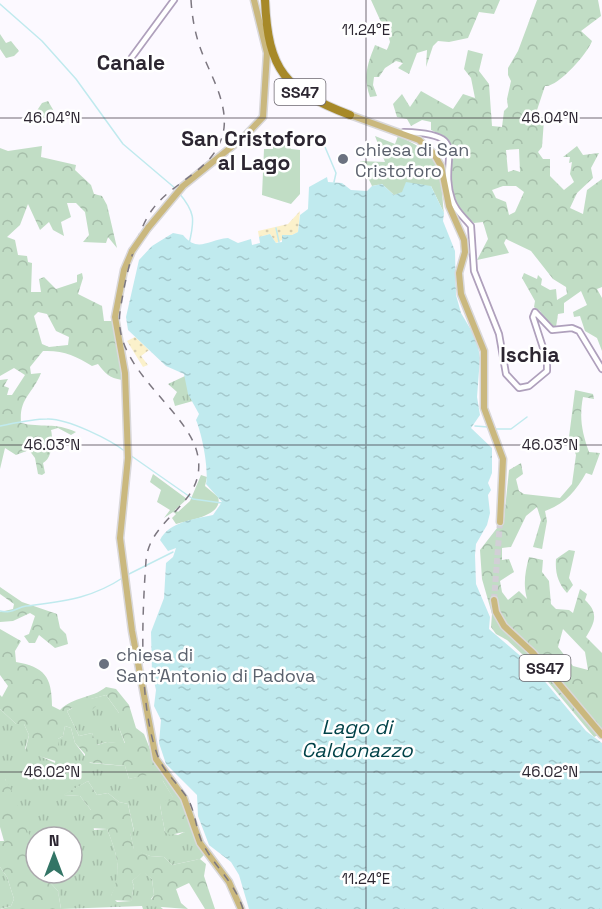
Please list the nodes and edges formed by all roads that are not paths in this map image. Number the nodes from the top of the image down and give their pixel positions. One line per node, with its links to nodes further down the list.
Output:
1 (174, 0): 4 (street)
2 (254, 0): 13 (main road, bridge)
3 (265, 0): 5 (highway, SS47)
4 (132, 57)
5 (350, 115): 7 (main road, SS47)
6 (429, 133): 7 (street); 8 (street); 9 (street)
7 (411, 136): 8 (main road, SS47)
8 (421, 138): 10 (main road, SS47)
9 (602, 369)
10 (500, 522)
11 (494, 600): 12 (main road, SS47)
12 (602, 735)
13 (241, 909)

